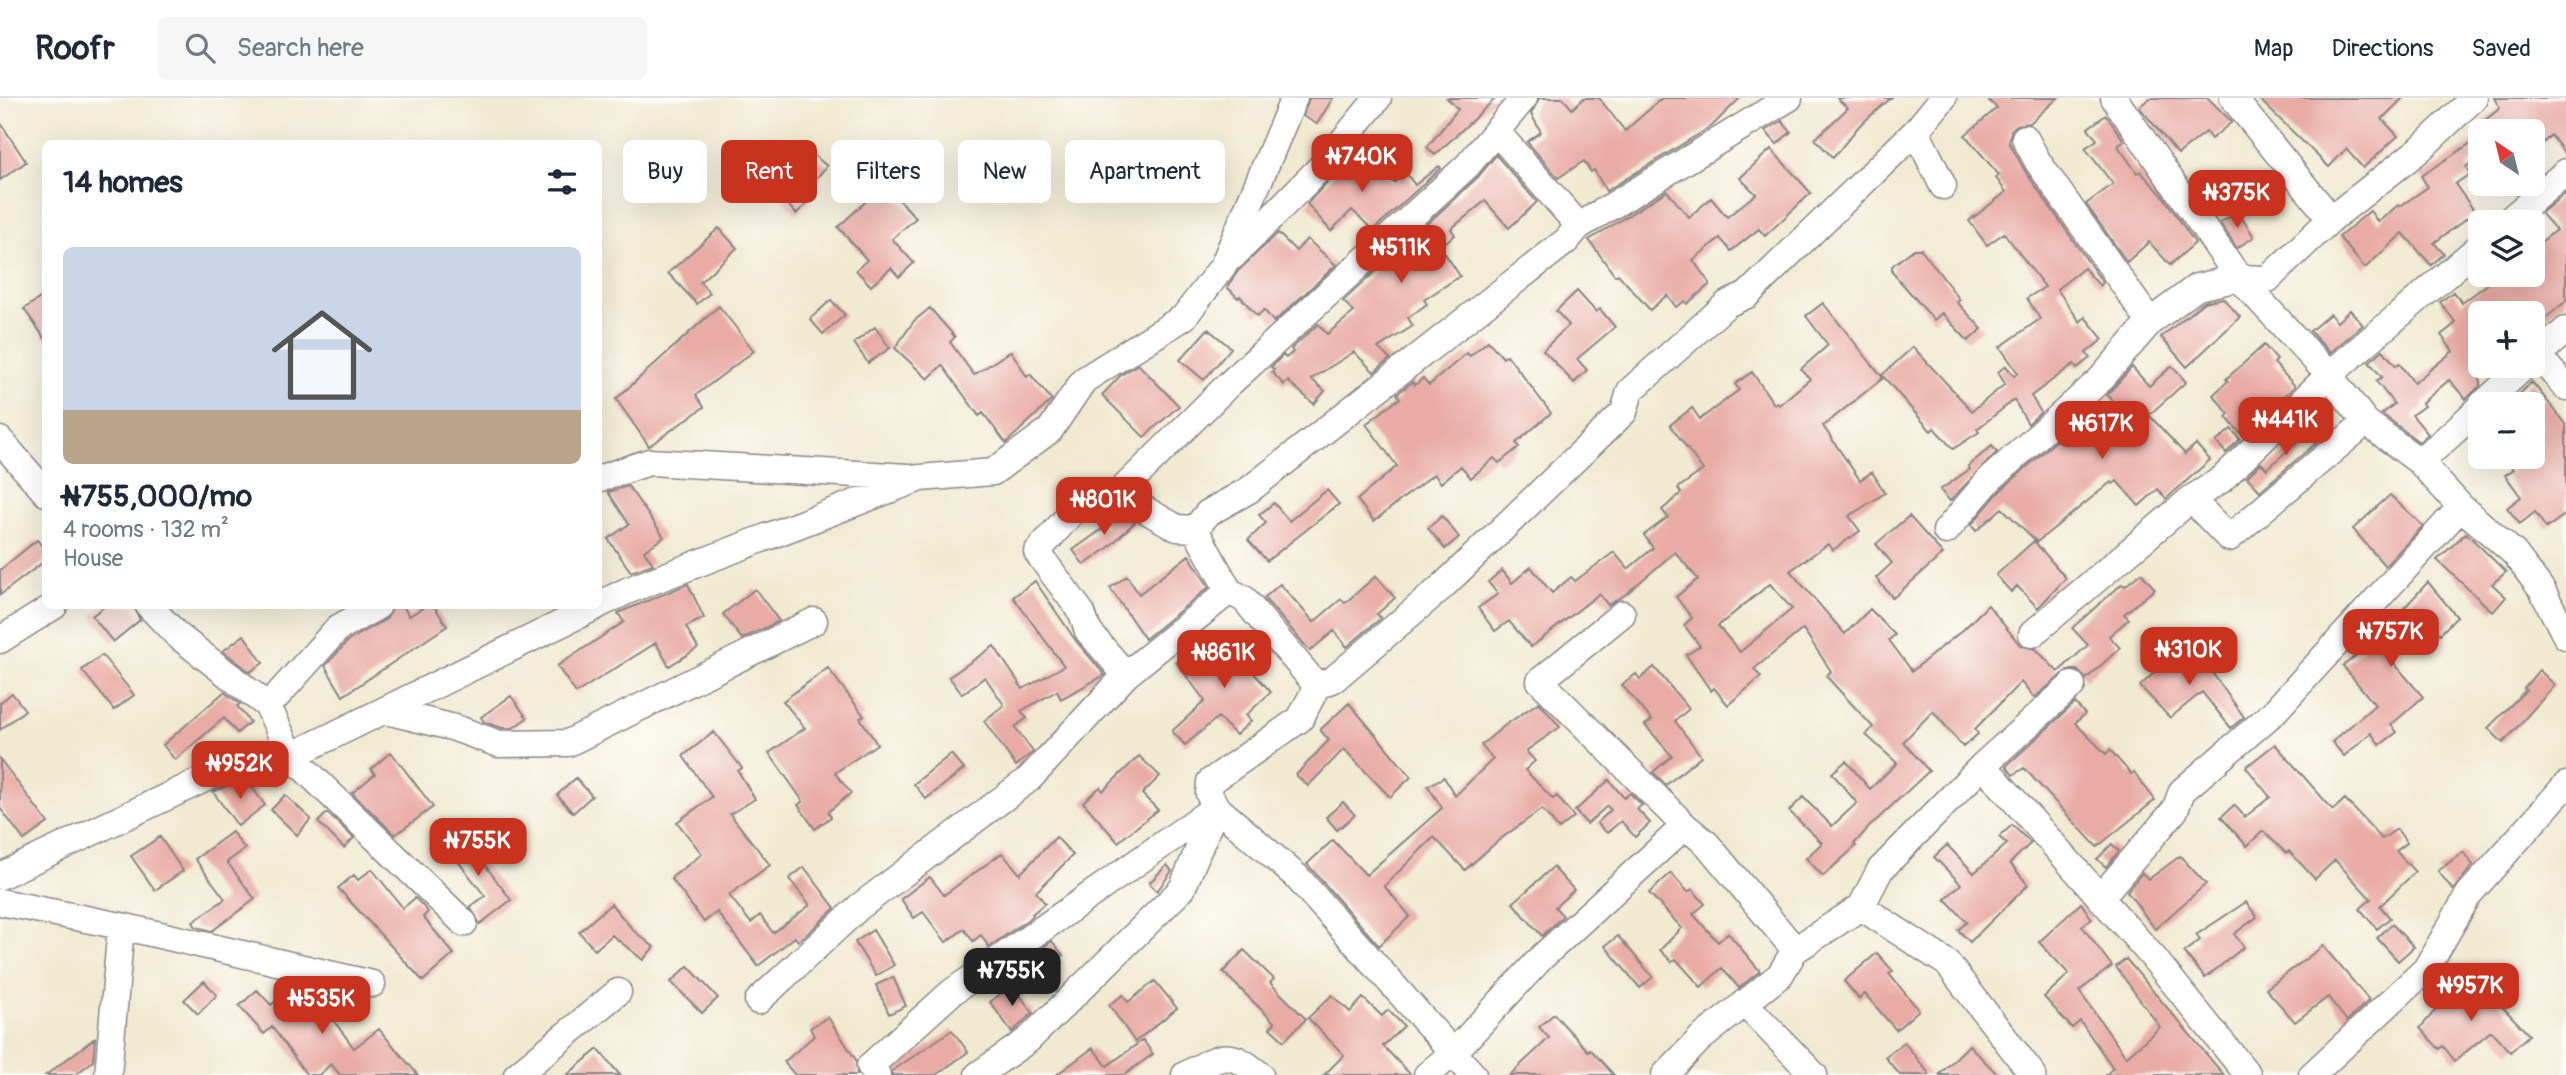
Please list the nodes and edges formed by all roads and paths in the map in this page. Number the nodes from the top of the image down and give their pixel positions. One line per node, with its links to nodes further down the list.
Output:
1 (1294, 98): 19 (street)
2 (1378, 98): 19 (street)
3 (1524, 98): 10 (street)
4 (1789, 98): 9 (street)
5 (1943, 98): 11 (street)
6 (2114, 98): 20 (street)
7 (2233, 98): 16 (street)
8 (2474, 98): 16 (street)
9 (1763, 104): 17 (street)
10 (1496, 131): 17 (street); 36 (street)
11 (1916, 131): 14 (street); 54 (street)
12 (2025, 138): 21 (street)
13 (2566, 172): 15 (street)
14 (1942, 186)
15 (2521, 210)
16 (2331, 219): 20 (street)
17 (1579, 226): 39 (street)
18 (2468, 256): 25 (street)
19 (1223, 266): 34 (street)
20 (2239, 278): 21 (street); 25 (street)
21 (2150, 322): 40 (street)
22 (2566, 330): 23 (street)
23 (2545, 349)
24 (2545, 370): 27 (street)
25 (2329, 376): 30 (street); 37 (street)
26 (2512, 378): 28 (street)
27 (2566, 387)
28 (2497, 392)
29 (2468, 419): 32 (street)
30 (2366, 422): 32 (street); 37 (street)
31 (0, 440): 35 (street)
32 (2420, 462): 38 (street)
33 (602, 478): 34 (street)
34 (920, 478): 42 (street)
35 (42, 489)
36 (1118, 494): 39 (street); 52 (street)
37 (2191, 499): 49 (street)
38 (2461, 507): 50 (street); 63 (street)
39 (1195, 529): 41 (street)
40 (1946, 531)
41 (1229, 591): 52 (street); 54 (street)
42 (602, 603)
43 (49, 609): 51 (street)
44 (152, 609): 55 (street)
45 (373, 609): 55 (street)
46 (590, 609): 56 (street)
47 (1622, 614): 61 (street)
48 (814, 621): 56 (street)
49 (2032, 634)
50 (2566, 636)
51 (0, 640)
52 (1126, 675): 71 (street)
53 (2072, 685): 58 (street)
54 (1317, 686): 60 (street)
55 (268, 706): 57 (street)
56 (386, 711): 57 (street)
57 (291, 756): 62 (street); 66 (street)
58 (1983, 765): 63 (street); 65 (street)
59 (2566, 785): 86 (street)
60 (1216, 807): 73 (street); 76 (street); 77 (street)
61 (1685, 826): 68 (street); 73 (street)
62 (0, 876)
63 (2100, 898): 85 (street)
64 (0, 902): 67 (street)
65 (1860, 907): 68 (street); 84 (street)
66 (464, 922)
67 (121, 926): 69 (street); 74 (street)
68 (1795, 950): 72 (street)
69 (372, 984)
70 (618, 992): 75 (street)
71 (758, 1001)
72 (1744, 1003): 82 (street); 83 (street)
73 (1453, 1053): 80 (street); 81 (street)
74 (108, 1075)
75 (517, 1075)
76 (877, 1075)
77 (978, 1075)
78 (1185, 1075): 79 (street)
79 (1260, 1075)
80 (1427, 1075)
81 (1473, 1075)
82 (1665, 1075)
83 (1814, 1075)
84 (2033, 1075)
85 (2248, 1075)
86 (2312, 1075)

